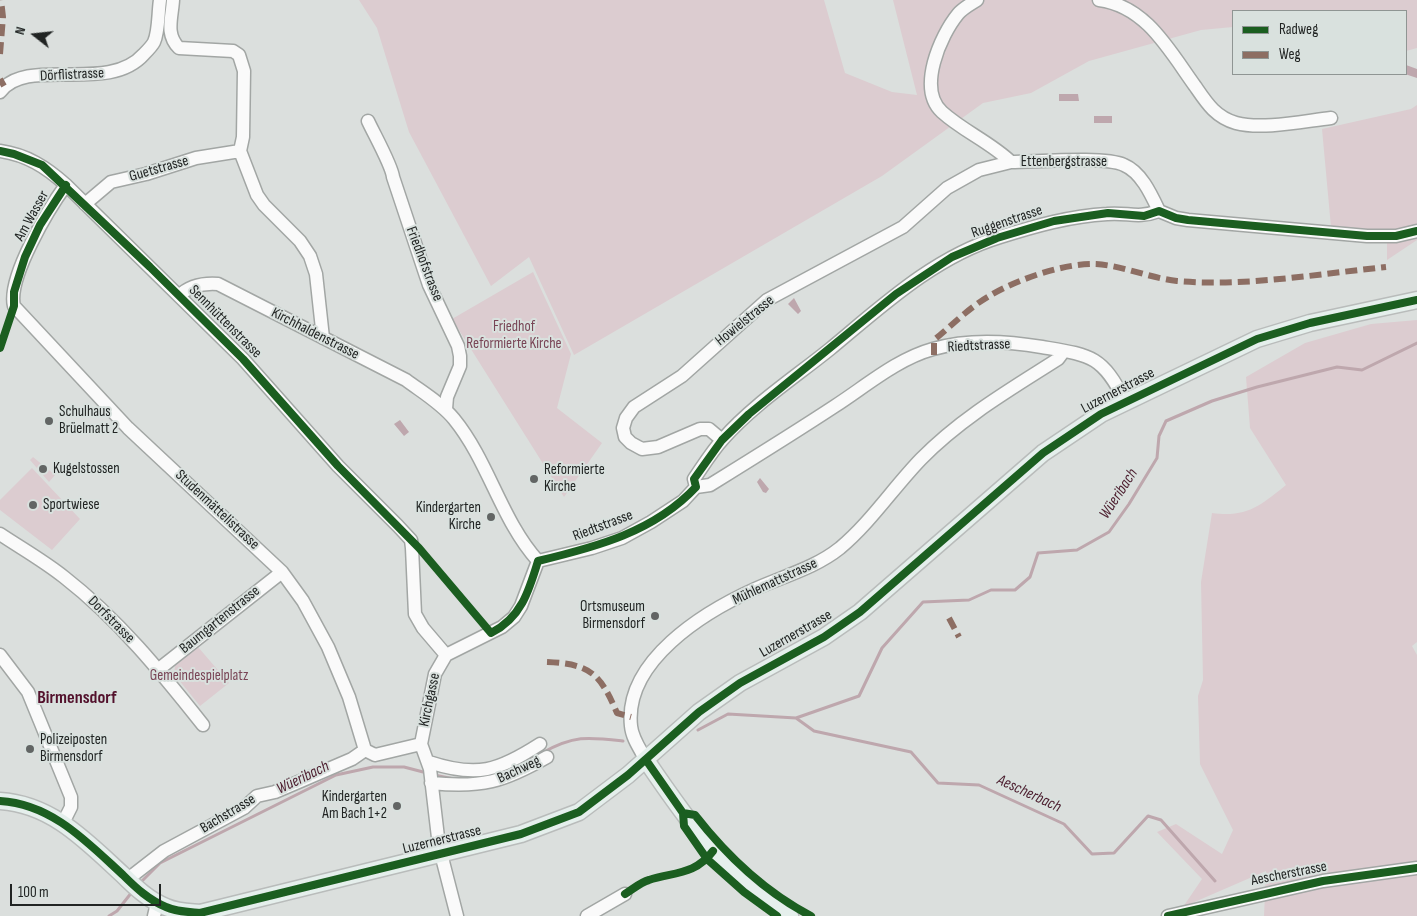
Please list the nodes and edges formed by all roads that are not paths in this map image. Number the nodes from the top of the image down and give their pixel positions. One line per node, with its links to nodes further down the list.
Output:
1 (160, 0): 5 (street, Dörflistrasse)
2 (173, 0): 8 (street)
3 (976, 0): 10 (street, Ettenbergstrasse)
4 (1099, 0): 6 (street)
5 (0, 92)
6 (1331, 118)
7 (368, 121): 21 (street, Friedhofstrasse)
8 (240, 151): 12 (street, Guetstrasse); 18 (street)
9 (0, 152): 11 (street, Sennhüttenstrasse)
10 (1010, 162): 13 (street, Ettenbergstrasse); 22 (street, Howielstrasse)
11 (66, 185): 12 (street, Sennhüttenstrasse); 17 (street, Am Wasser)
12 (85, 204): 15 (street, Sennhüttenstrasse)
13 (1159, 211): 14 (street, Ruggenstrasse); 22 (street, Ruggenstrasse)
14 (1417, 231)
15 (179, 296): 18 (street, Kirchhaldenstrasse); 28 (street, Sennhüttenstrasse)
16 (1417, 300): 20 (main road, Luzernerstrasse)
17 (14, 306): 26 (street, Studenmättelistrasse)
18 (323, 338): 21 (street, Kirchhaldenstrasse)
19 (1064, 351): 20 (street, Riedtstrasse); 23 (street, Riedtstrasse); 35 (street, Mühlemattstrasse)
20 (1125, 401): 35 (main road, Luzernerstrasse)
21 (446, 409): 25 (street)
22 (722, 440): 23 (street, Ruggenstrasse)
23 (696, 487): 25 (street, Riedtstrasse)
24 (0, 534): 29 (street, Dorfstrasse)
25 (538, 561): 28 (street, Kirchgasse)
26 (282, 572): 29 (street, Baumgartenstrasse); 33 (street, Studenmättelistrasse)
27 (0, 654): 38 (street)
28 (446, 655): 31 (street, Kirchgasse)
29 (159, 669): 30 (street, Dorfstrasse)
30 (203, 725)
31 (421, 744): 33 (street); 36 (street, Kirchgasse)
32 (540, 744): 36 (street)
33 (365, 750): 41 (street, Bachstrasse)
34 (547, 757): 36 (street, Bachweg)
35 (646, 760): 39 (main road, Luzernerstrasse); 46 (main road)
36 (430, 773): 39 (street, Kirchgasse)
37 (0, 801): 38 (main road, Luzernerstrasse)
38 (63, 823): 41 (main road, Luzernerstrasse)
39 (441, 854): 43 (main road, Luzernerstrasse); 44 (street, Kirchgasse)
40 (1417, 868): 47 (street, Aescherstrasse)
41 (134, 886): 43 (main road, Luzernerstrasse)
42 (625, 894): 45 (street)
43 (156, 910)
44 (457, 916)
45 (587, 916)
46 (790, 916)
47 (1168, 916)

